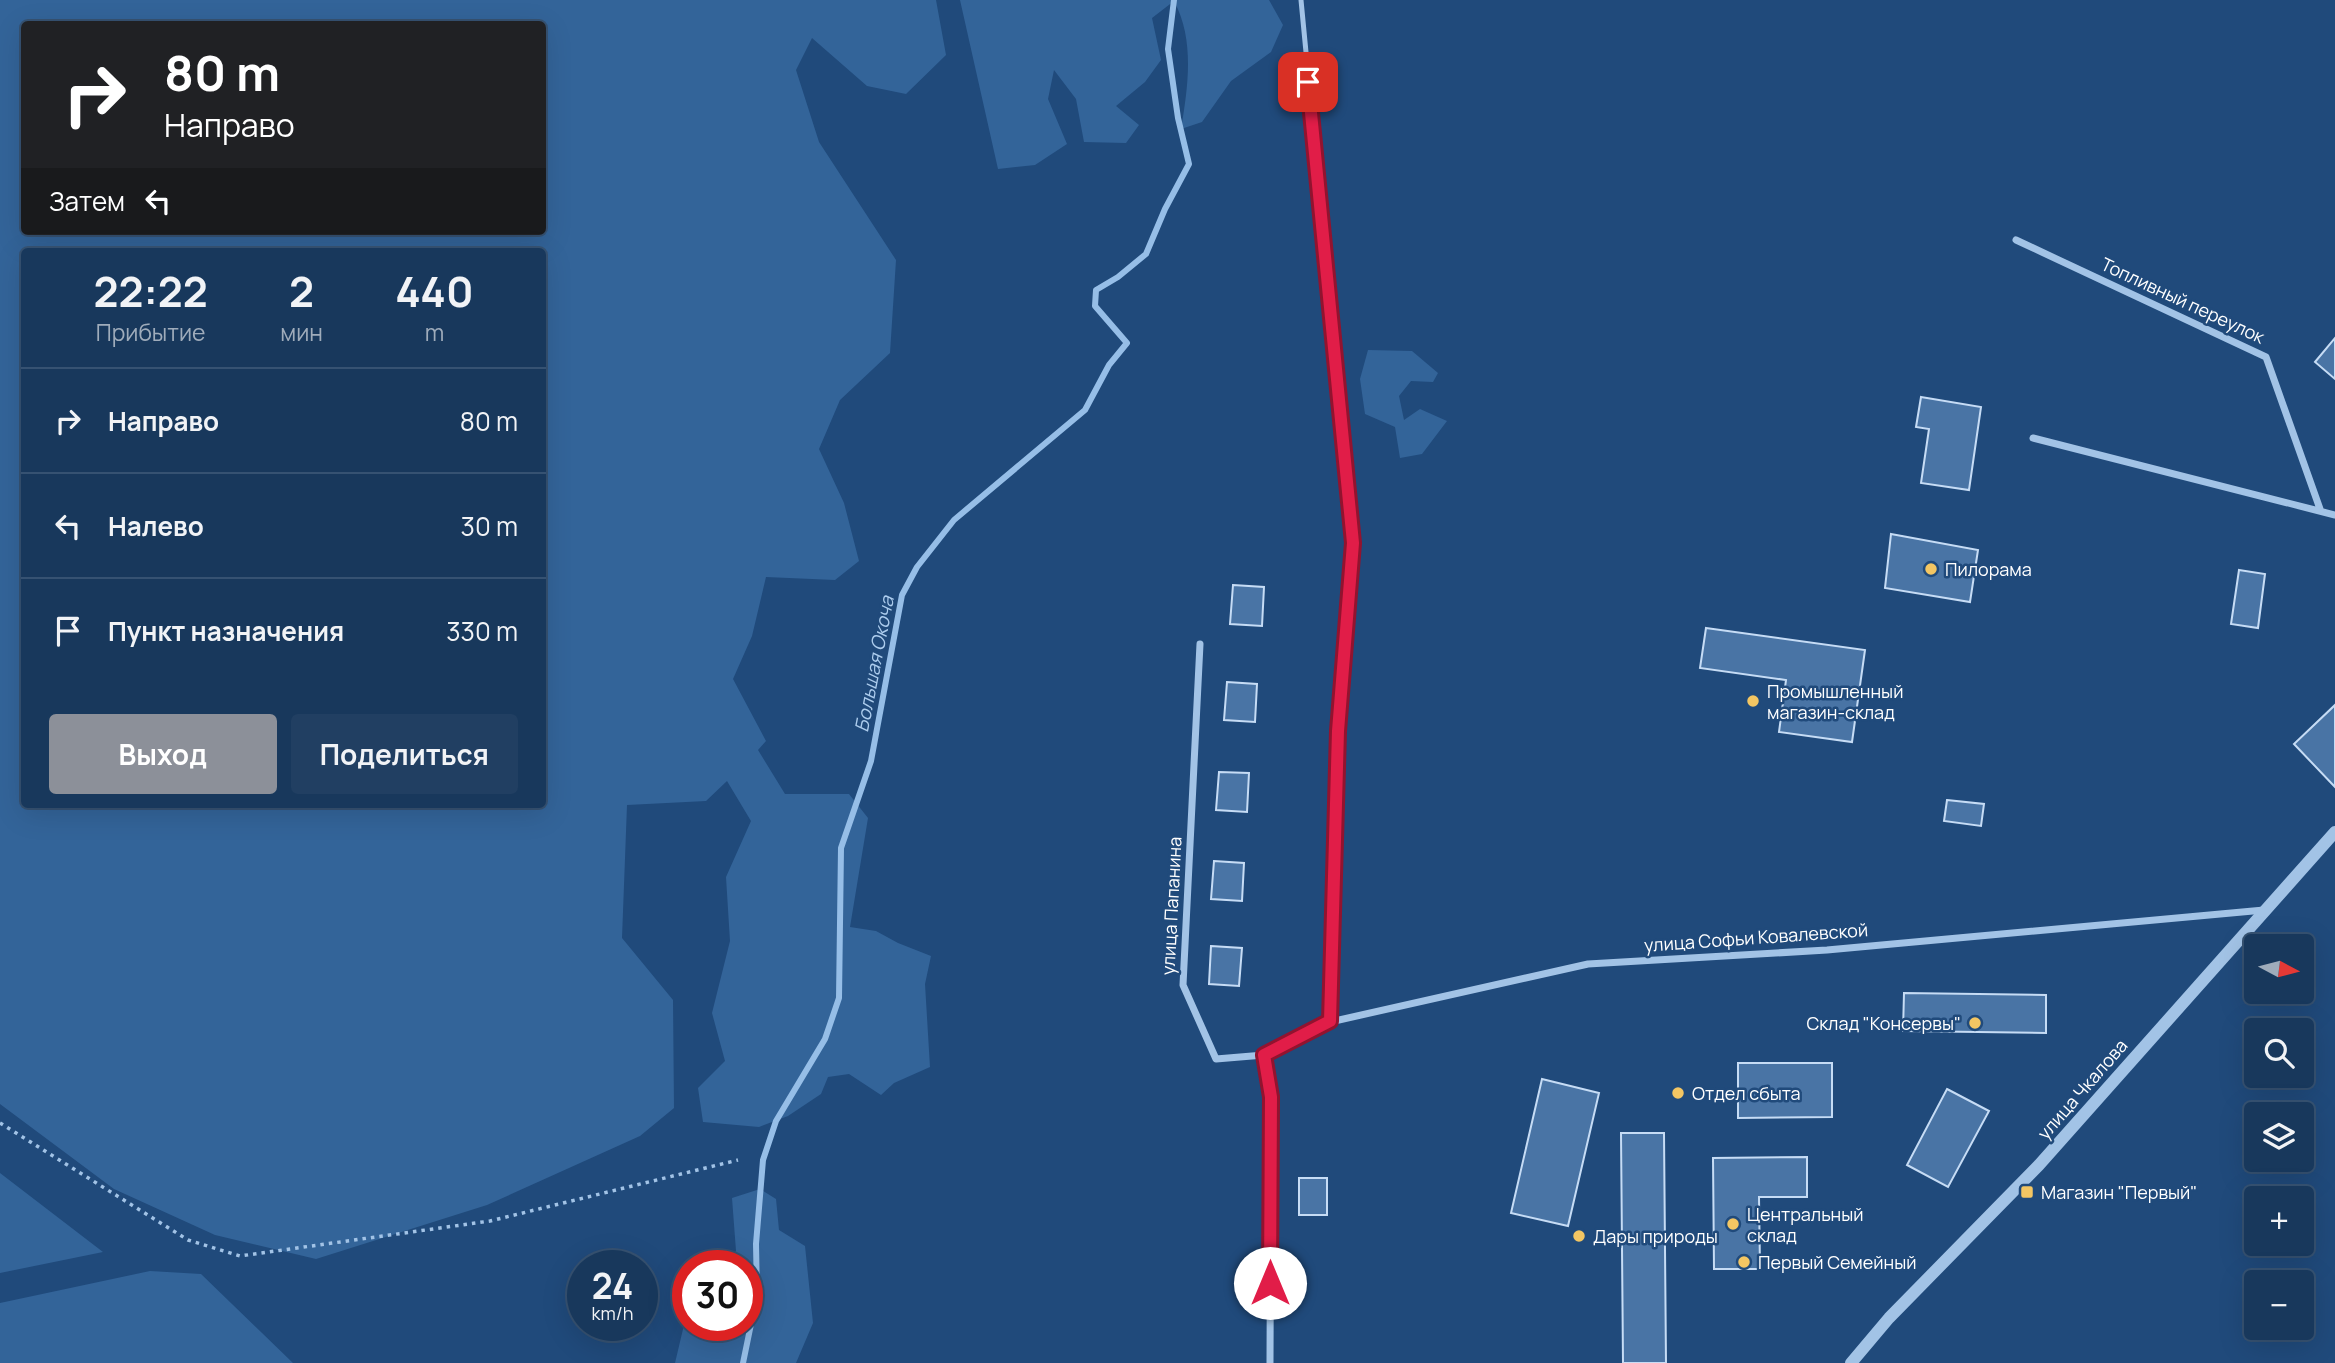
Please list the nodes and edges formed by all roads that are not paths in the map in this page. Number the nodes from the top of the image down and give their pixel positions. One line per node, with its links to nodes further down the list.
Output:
1 (1301, 0): 9 (lane)
2 (2016, 240): 4 (street, Топливный переулок)
3 (2032, 438): 4 (street)
4 (2320, 509): 5 (street)
5 (2335, 514)
6 (1200, 644): 10 (street, улица Папанина)
7 (2335, 832): 8 (street, улица Чкалова)
8 (2264, 910): 9 (street, улица Софьи Ковалевской); 12 (street, улица Чкалова)
9 (1330, 1021): 10 (street, улица Софьи Ковалевской)
10 (1264, 1055): 11 (street)
11 (1270, 1363)
12 (1851, 1363)

